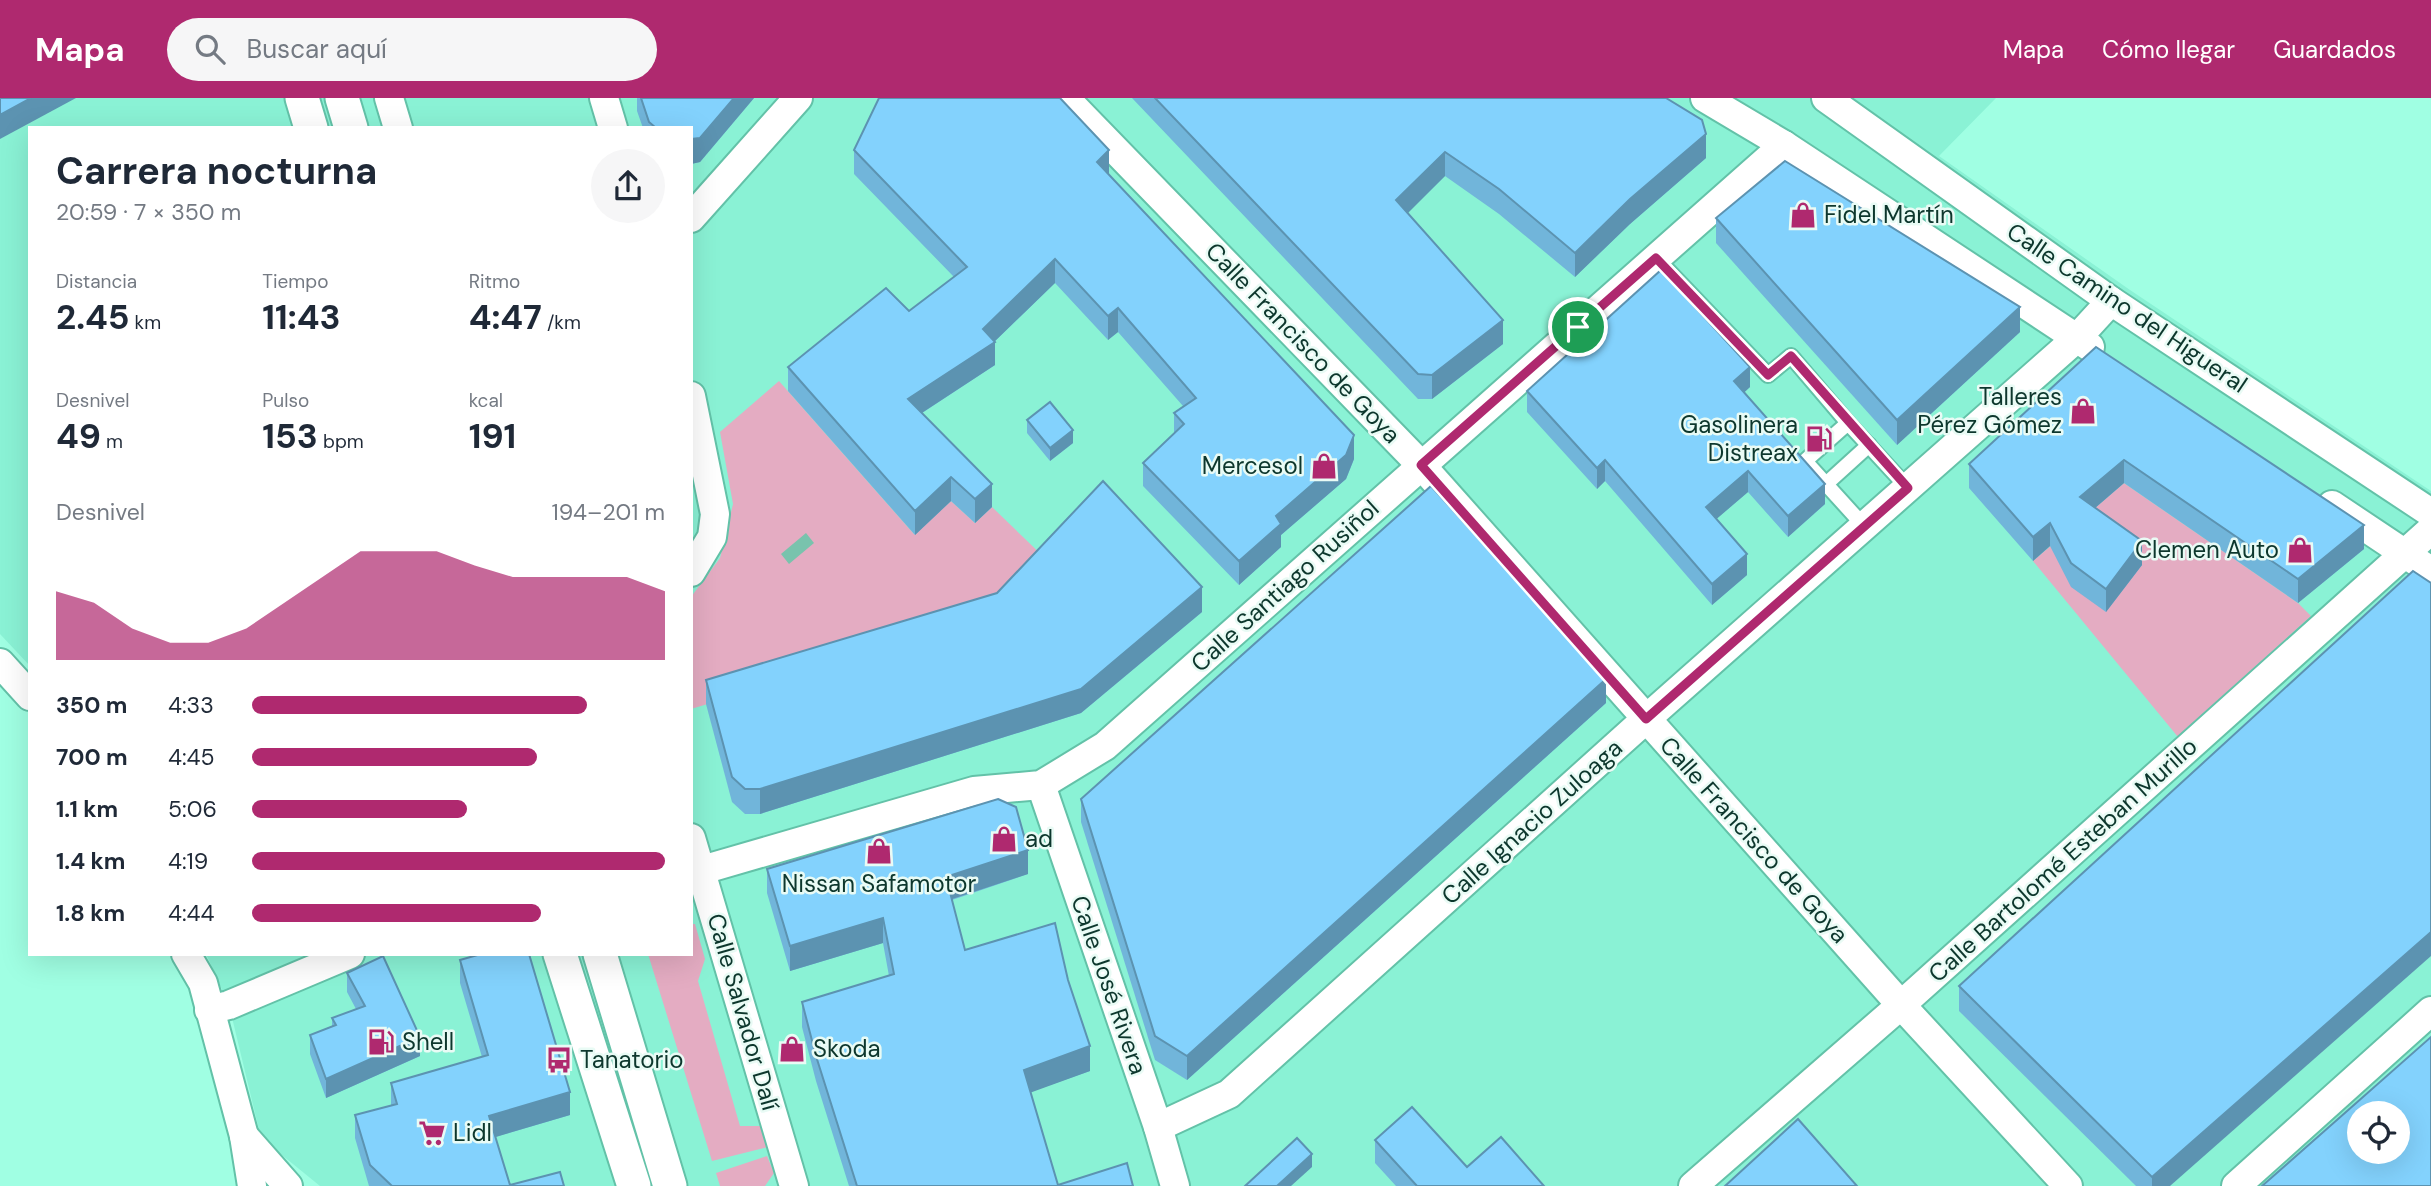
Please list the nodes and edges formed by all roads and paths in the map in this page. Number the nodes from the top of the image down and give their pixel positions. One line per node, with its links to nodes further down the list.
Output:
1 (302, 98): 9 (street)
2 (342, 98): 10 (street)
3 (389, 98): 11 (street)
4 (604, 98): 12 (street)
5 (798, 98): 14 (street)
6 (1065, 98): 22 (street, Calle Francisco de Goya)
7 (1705, 98): 13 (street)
8 (1826, 98): 16 (street, Calle Camino del Higueral)
9 (310, 126)
10 (350, 126)
11 (397, 126)
12 (612, 126)
13 (1784, 145): 15 (street, Calle Santiago Rusiñol); 17 (street)
14 (693, 216)
15 (1656, 258): 20 (lane); 22 (street, Calle Santiago Rusiñol)
16 (2111, 301): 17 (street, Calle Ignacio Zuloaga); 26 (street, Calle Camino del Higueral)
17 (2077, 338): 18 (street); 24 (street, Calle Ignacio Zuloaga)
18 (2111, 361)
19 (693, 406): 30 (street)
20 (1847, 423): 21 (lane); 23 (lane)
21 (1869, 445): 23 (lane); 24 (lane)
22 (1421, 465): 34 (street, Calle Francisco de Goya); 35 (street, Calle Santiago Rusiñol)
23 (1826, 484): 27 (lane)
24 (1908, 488): 27 (street, Calle Ignacio Zuloaga)
25 (2315, 494): 29 (street)
26 (2431, 513)
27 (1864, 526): 34 (street, Calle Ignacio Zuloaga)
28 (2431, 530): 29 (street, Calle Bartolomé Esteban Murillo)
29 (2405, 553): 31 (street); 42 (street, Calle Bartolomé Esteban Murillo)
30 (693, 569)
31 (2431, 571)
32 (0, 663): 33 (street)
33 (28, 694)
34 (1646, 719): 42 (street, Calle Francisco de Goya); 45 (street, Calle Ignacio Zuloaga)
35 (1041, 785): 37 (street, Calle Santiago Rusiñol); 45 (street, Calle José Rivera)
36 (693, 844): 37 (street, Calle Salvador Dalí)
37 (702, 870): 51 (street, Calle Salvador Dalí)
38 (187, 956): 43 (street)
39 (346, 956): 43 (street)
40 (561, 956): 49 (street)
41 (601, 956): 50 (street)
42 (1901, 1005): 53 (street, Calle Bartolomé Esteban Murillo); 54 (street, Calle Francisco de Goya)
43 (208, 1010): 46 (street)
44 (2431, 1011): 55 (street)
45 (1158, 1127): 52 (street, Calle José Rivera)
46 (244, 1136): 47 (street); 48 (street)
47 (252, 1186)
48 (288, 1186)
49 (634, 1186)
50 (670, 1186)
51 (794, 1186)
52 (1175, 1186)
53 (1693, 1186)
54 (2068, 1186)
55 (2236, 1186)

